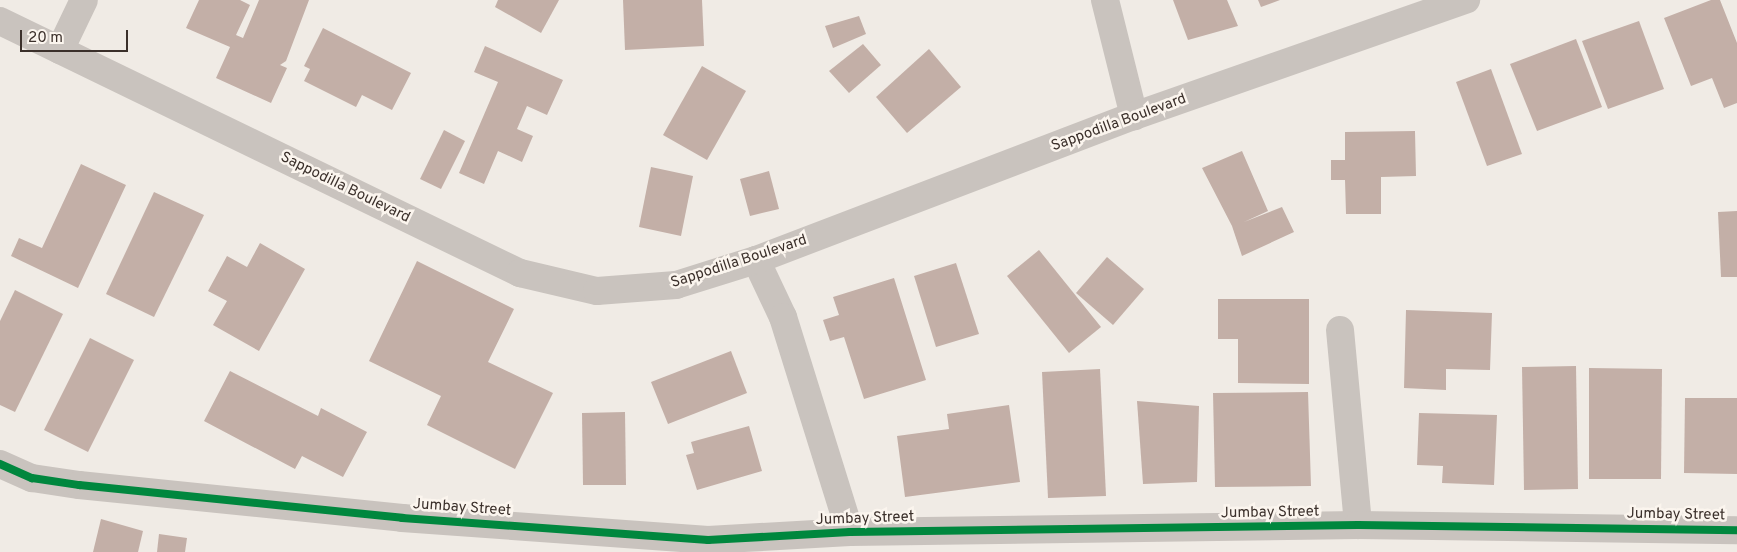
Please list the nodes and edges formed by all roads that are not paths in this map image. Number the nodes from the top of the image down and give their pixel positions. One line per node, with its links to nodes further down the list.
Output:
1 (84, 0): 5 (street)
2 (1105, 0): 6 (street)
3 (1466, 0): 6 (street, Sappodilla Boulevard)
4 (0, 21): 5 (street, Sappodilla Boulevard)
5 (60, 50): 7 (street, Sappodilla Boulevard)
6 (1134, 116): 7 (street, Sappodilla Boulevard)
7 (756, 260): 12 (street)
8 (1340, 330): 10 (street)
9 (0, 464): 12 (street, Jumbay Street)
10 (1358, 525): 11 (street, Jumbay Street); 12 (street, Jumbay Street)
11 (1737, 530)
12 (850, 532)

